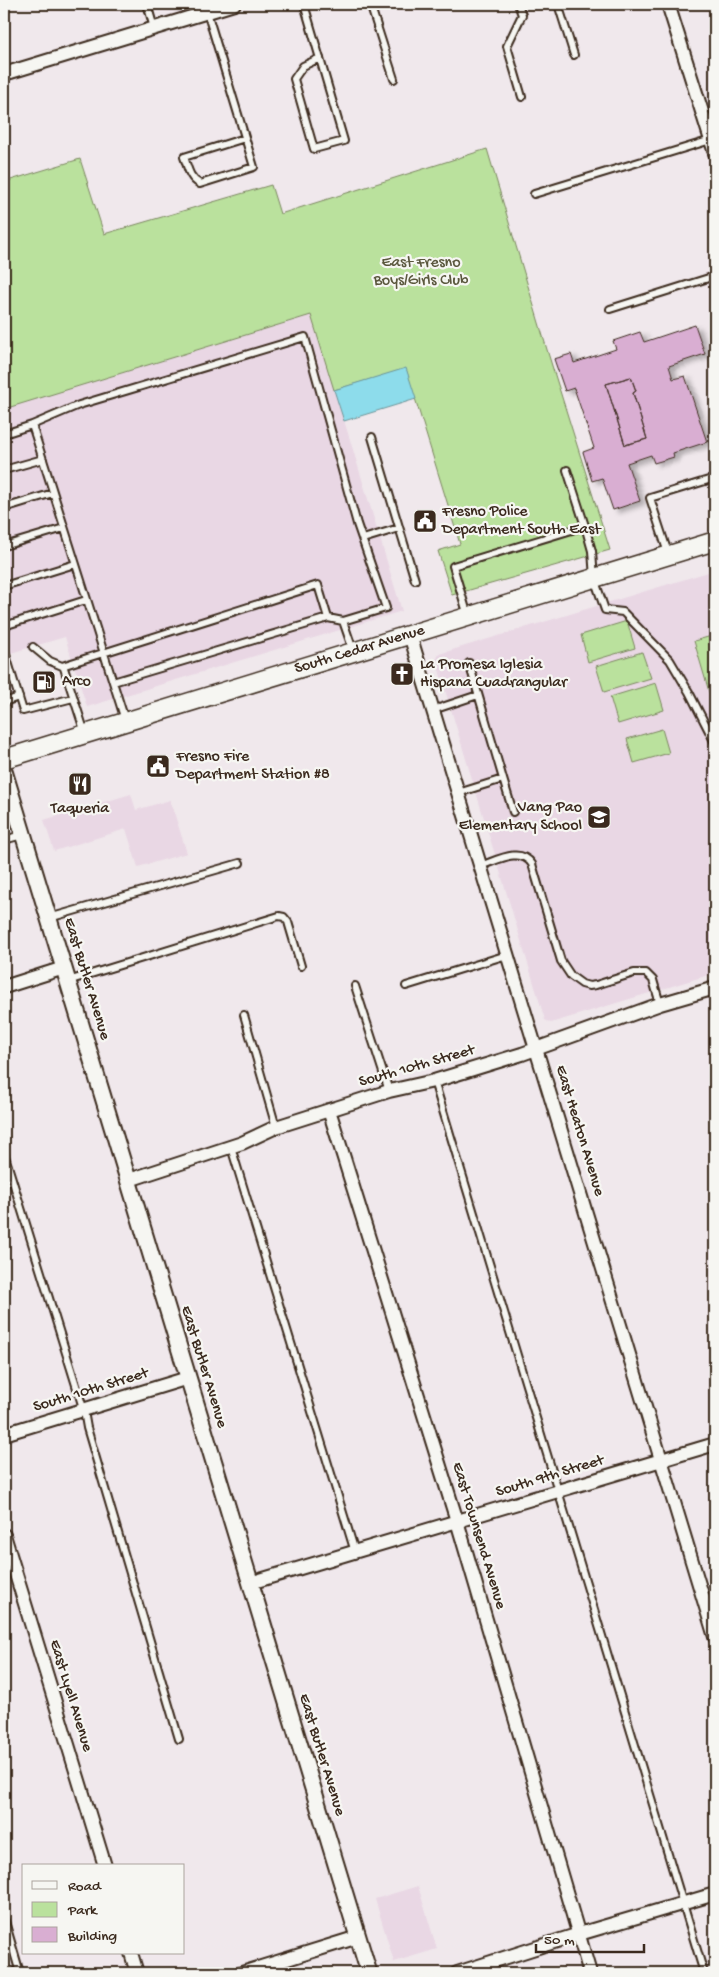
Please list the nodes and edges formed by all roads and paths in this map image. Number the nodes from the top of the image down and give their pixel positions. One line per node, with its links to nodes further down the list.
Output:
1 (147, 4): 9 (lane)
2 (234, 4): 8 (street)
3 (304, 4): 11 (lane)
4 (370, 4): 13 (lane)
5 (518, 4): 14 (lane)
6 (558, 4): 10 (lane)
7 (668, 4): 16 (street)
8 (207, 12): 9 (street); 15 (lane)
9 (154, 28): 12 (street)
10 (574, 55)
11 (320, 58): 11 (lane)
12 (4, 74)
13 (394, 78)
14 (522, 98)
15 (245, 138): 15 (lane)
16 (711, 140): 17 (street); 18 (lane)
17 (715, 153)
18 (534, 194)
19 (715, 276): 20 (lane)
20 (610, 309)
21 (32, 425): 22 (lane); 24 (lane); 33 (lane)
22 (4, 434)
23 (372, 437): 32 (lane)
24 (43, 459): 25 (lane); 28 (lane)
25 (4, 470)
26 (567, 470): 30 (lane)
27 (715, 478): 36 (lane)
28 (53, 493): 29 (lane); 31 (lane)
29 (4, 508)
30 (586, 526): 38 (lane); 42 (lane)
31 (64, 528): 35 (lane); 37 (lane)
32 (399, 528): 33 (lane); 39 (lane)
33 (363, 539): 44 (lane)
34 (715, 541): 36 (main road, South Cedar Avenue)
35 (4, 546)
36 (668, 555): 38 (main road, South Cedar Avenue)
37 (75, 564): 40 (lane); 41 (lane)
38 (594, 578): 42 (main road, South Cedar Avenue); 62 (lane)
39 (415, 580)
40 (4, 586)
41 (86, 600): 45 (lane); 49 (lane)
42 (468, 617): 46 (main road, South Cedar Avenue)
43 (328, 618): 44 (lane); 49 (lane); 54 (lane)
44 (343, 620): 50 (lane)
45 (4, 626)
46 (410, 635): 50 (main road, South Cedar Avenue); 59 (street, East Heaton Avenue)
47 (4, 647): 51 (lane)
48 (33, 647): 53 (lane)
49 (103, 652): 53 (lane); 54 (lane)
50 (353, 652): 60 (main road, South Cedar Avenue)
51 (6, 662): 56 (lane)
52 (469, 663): 55 (lane)
53 (62, 666): 57 (lane)
54 (113, 682): 60 (lane)
55 (478, 695): 59 (lane); 65 (lane)
56 (19, 697): 57 (lane); 58 (lane)
57 (73, 698): 61 (lane)
58 (4, 702)
59 (433, 710): 66 (street, East Heaton Avenue)
60 (126, 723): 61 (main road, South Cedar Avenue)
61 (86, 735): 63 (main road, South Cedar Avenue)
62 (715, 743)
63 (4, 759)
64 (4, 771): 68 (street, East Butler Avenue)
65 (503, 779): 66 (lane); 67 (lane)
66 (458, 793): 71 (street, East Heaton Avenue)
67 (513, 812)
68 (24, 834): 69 (lane); 72 (street, East Butler Avenue)
69 (4, 840)
70 (240, 863): 72 (lane)
71 (480, 866): 73 (street, East Heaton Avenue); 80 (lane)
72 (49, 918): 75 (street, East Butler Avenue)
73 (507, 954): 77 (lane); 82 (street, East Heaton Avenue)
74 (301, 966): 75 (lane)
75 (66, 974): 78 (street); 89 (street, East Butler Avenue)
76 (355, 986): 84 (lane)
77 (406, 986)
78 (4, 987)
79 (715, 988): 80 (street, South 10th Street)
80 (660, 1004): 82 (street, South 10th Street)
81 (244, 1014): 86 (lane)
82 (537, 1048): 83 (street, South 10th Street); 94 (street, East Heaton Avenue)
83 (434, 1081): 84 (street, South 10th Street); 95 (lane)
84 (389, 1091): 85 (street, South 10th Street)
85 (329, 1110): 86 (street, South 10th Street); 96 (street, East Townsend Avenue)
86 (276, 1127): 87 (street, South 10th Street)
87 (231, 1147): 89 (street, South 10th Street); 98 (lane)
88 (4, 1153): 91 (lane)
89 (128, 1180): 90 (street, East Butler Avenue)
90 (188, 1378): 91 (street, South 10th Street); 99 (street, East Butler Avenue)
91 (84, 1411): 92 (street, South 10th Street); 101 (lane)
92 (4, 1434)
93 (715, 1444): 94 (street, South 9th Street)
94 (662, 1460): 95 (street, South 9th Street); 100 (street, East Heaton Avenue)
95 (558, 1491): 96 (street, South 9th Street); 104 (lane)
96 (457, 1521): 98 (street, South 9th Street); 106 (street, East Townsend Avenue)
97 (4, 1535): 102 (street, East Lyell Avenue)
98 (355, 1552): 99 (street, South 9th Street)
99 (250, 1583): 107 (street, East Butler Avenue)
100 (715, 1637)
101 (179, 1739)
102 (104, 1864)
103 (715, 1894): 104 (street)
104 (683, 1904): 106 (street); 116 (lane)
105 (4, 1918): 110 (lane)
106 (579, 1934): 109 (street); 115 (street, East Townsend Avenue)
107 (358, 1937): 112 (street); 113 (street, East Butler Avenue)
108 (131, 1954): 111 (street)
109 (478, 1970): 114 (street)
110 (20, 1973)
111 (137, 1973)
112 (242, 1973)
113 (368, 1973)
114 (457, 1973)
115 (590, 1973)
116 (704, 1973)

